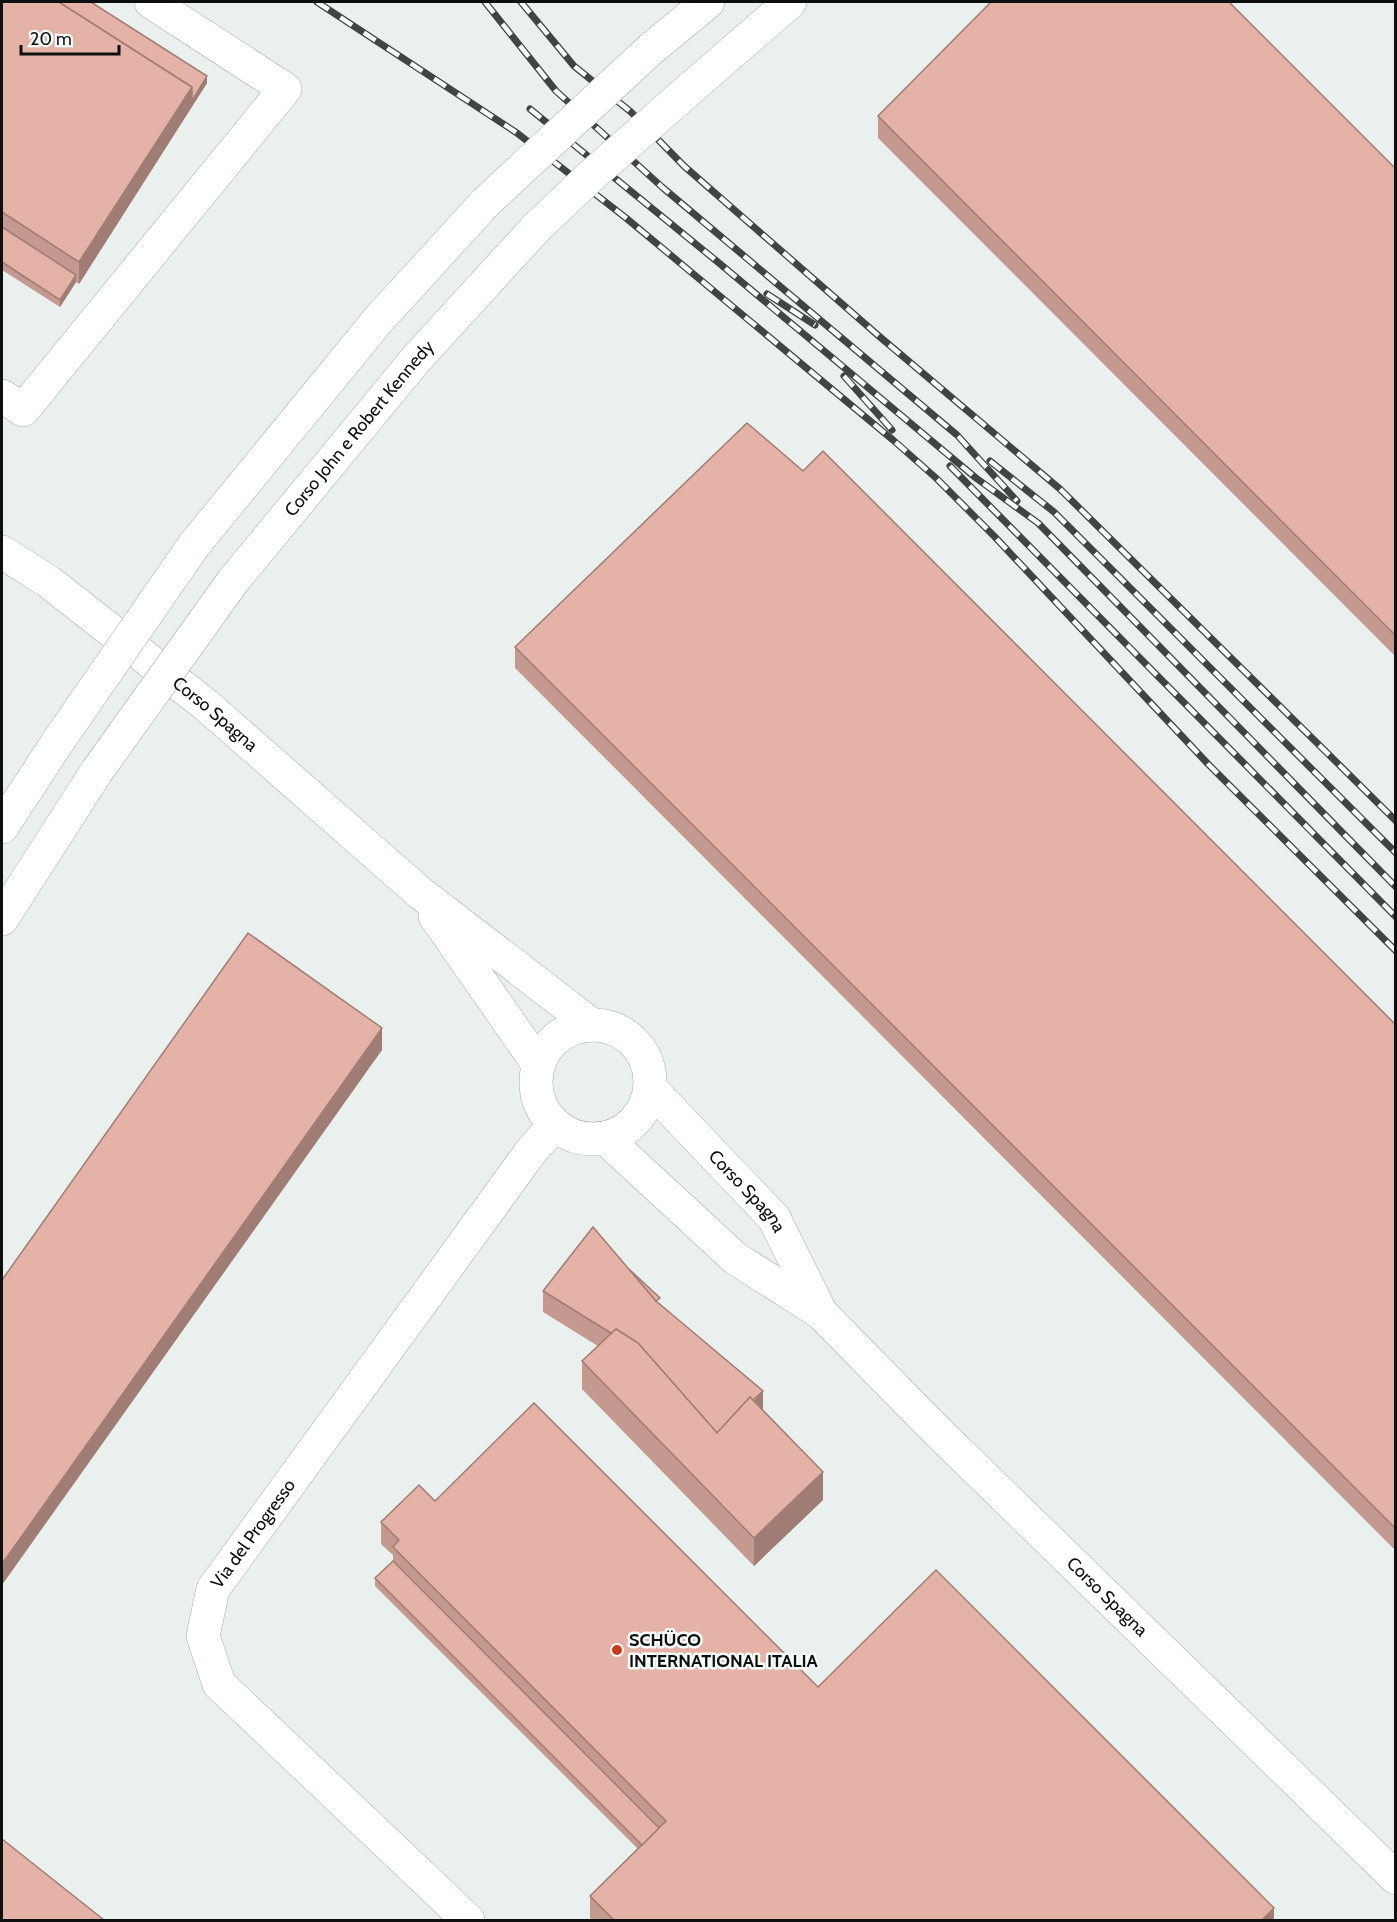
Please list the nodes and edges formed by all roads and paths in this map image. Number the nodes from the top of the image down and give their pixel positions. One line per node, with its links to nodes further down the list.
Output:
1 (151, 2): 4 (main road)
2 (708, 2): 6 (main road, bridge)
3 (790, 2): 8 (main road, Corso John e Robert Kennedy, bridge)
4 (2, 396)
5 (2, 552): 7 (main road, Corso Spagna)
6 (2, 827)
7 (419, 892): 9 (main road, Corso Spagna); 10 (main road, Corso Spagna)
8 (2, 919)
9 (592, 1025): 10 (main road); 11 (main road, Corso Spagna)
10 (538, 1064): 12 (main road)
11 (650, 1088): 13 (main road); 14 (main road, Corso Spagna)
12 (555, 1125): 13 (main road); 16 (main road, Via del Progresso)
13 (605, 1138): 14 (main road, Corso Spagna)
14 (821, 1313): 15 (main road, Corso Spagna)
15 (1395, 1878)
16 (468, 1920)

